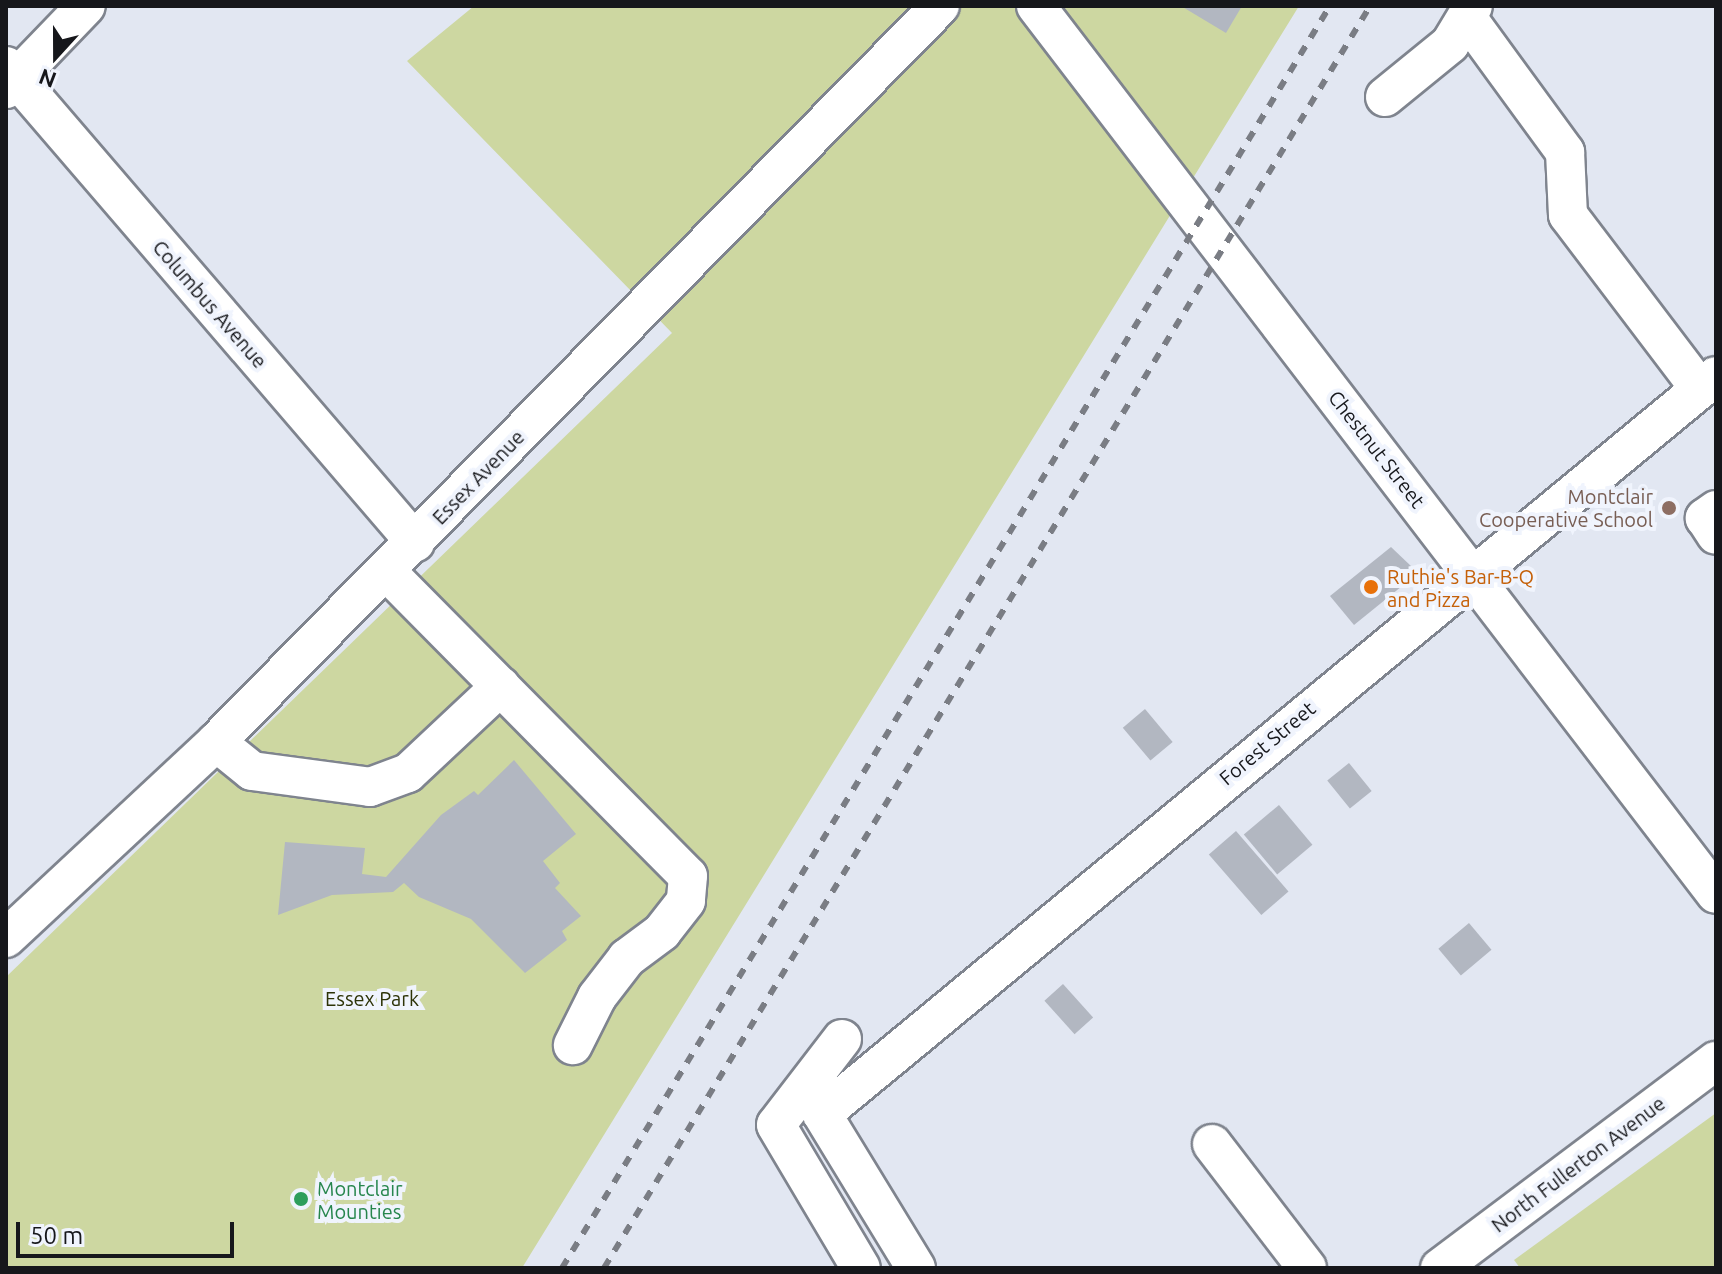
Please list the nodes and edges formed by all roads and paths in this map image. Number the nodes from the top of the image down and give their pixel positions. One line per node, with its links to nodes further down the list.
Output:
1 (86, 6): 5 (street)
2 (940, 6): 10 (street, Essex Avenue)
3 (1036, 6): 12 (street, Chestnut Street)
4 (1470, 12): 6 (street); 7 (street)
5 (10, 78): 10 (street, Columbus Avenue)
6 (1385, 97)
7 (1708, 383): 12 (street, Forest Street)
8 (1716, 510): 9 (street)
9 (1716, 535)
10 (415, 542): 11 (street, Essex Avenue)
11 (386, 571): 13 (street); 14 (street, Essex Avenue)
12 (1474, 571): 15 (street, Chestnut Street); 22 (street, Forest Street)
13 (501, 686): 14 (street); 18 (street)
14 (216, 742): 16 (street, Essex Avenue)
15 (1716, 894)
16 (6, 938)
17 (842, 1039): 21 (street)
18 (573, 1045)
19 (1716, 1061): 24 (street, North Fullerton Avenue)
20 (1212, 1144): 23 (street)
21 (861, 1268)
22 (916, 1268)
23 (1307, 1268)
24 (1440, 1268)

